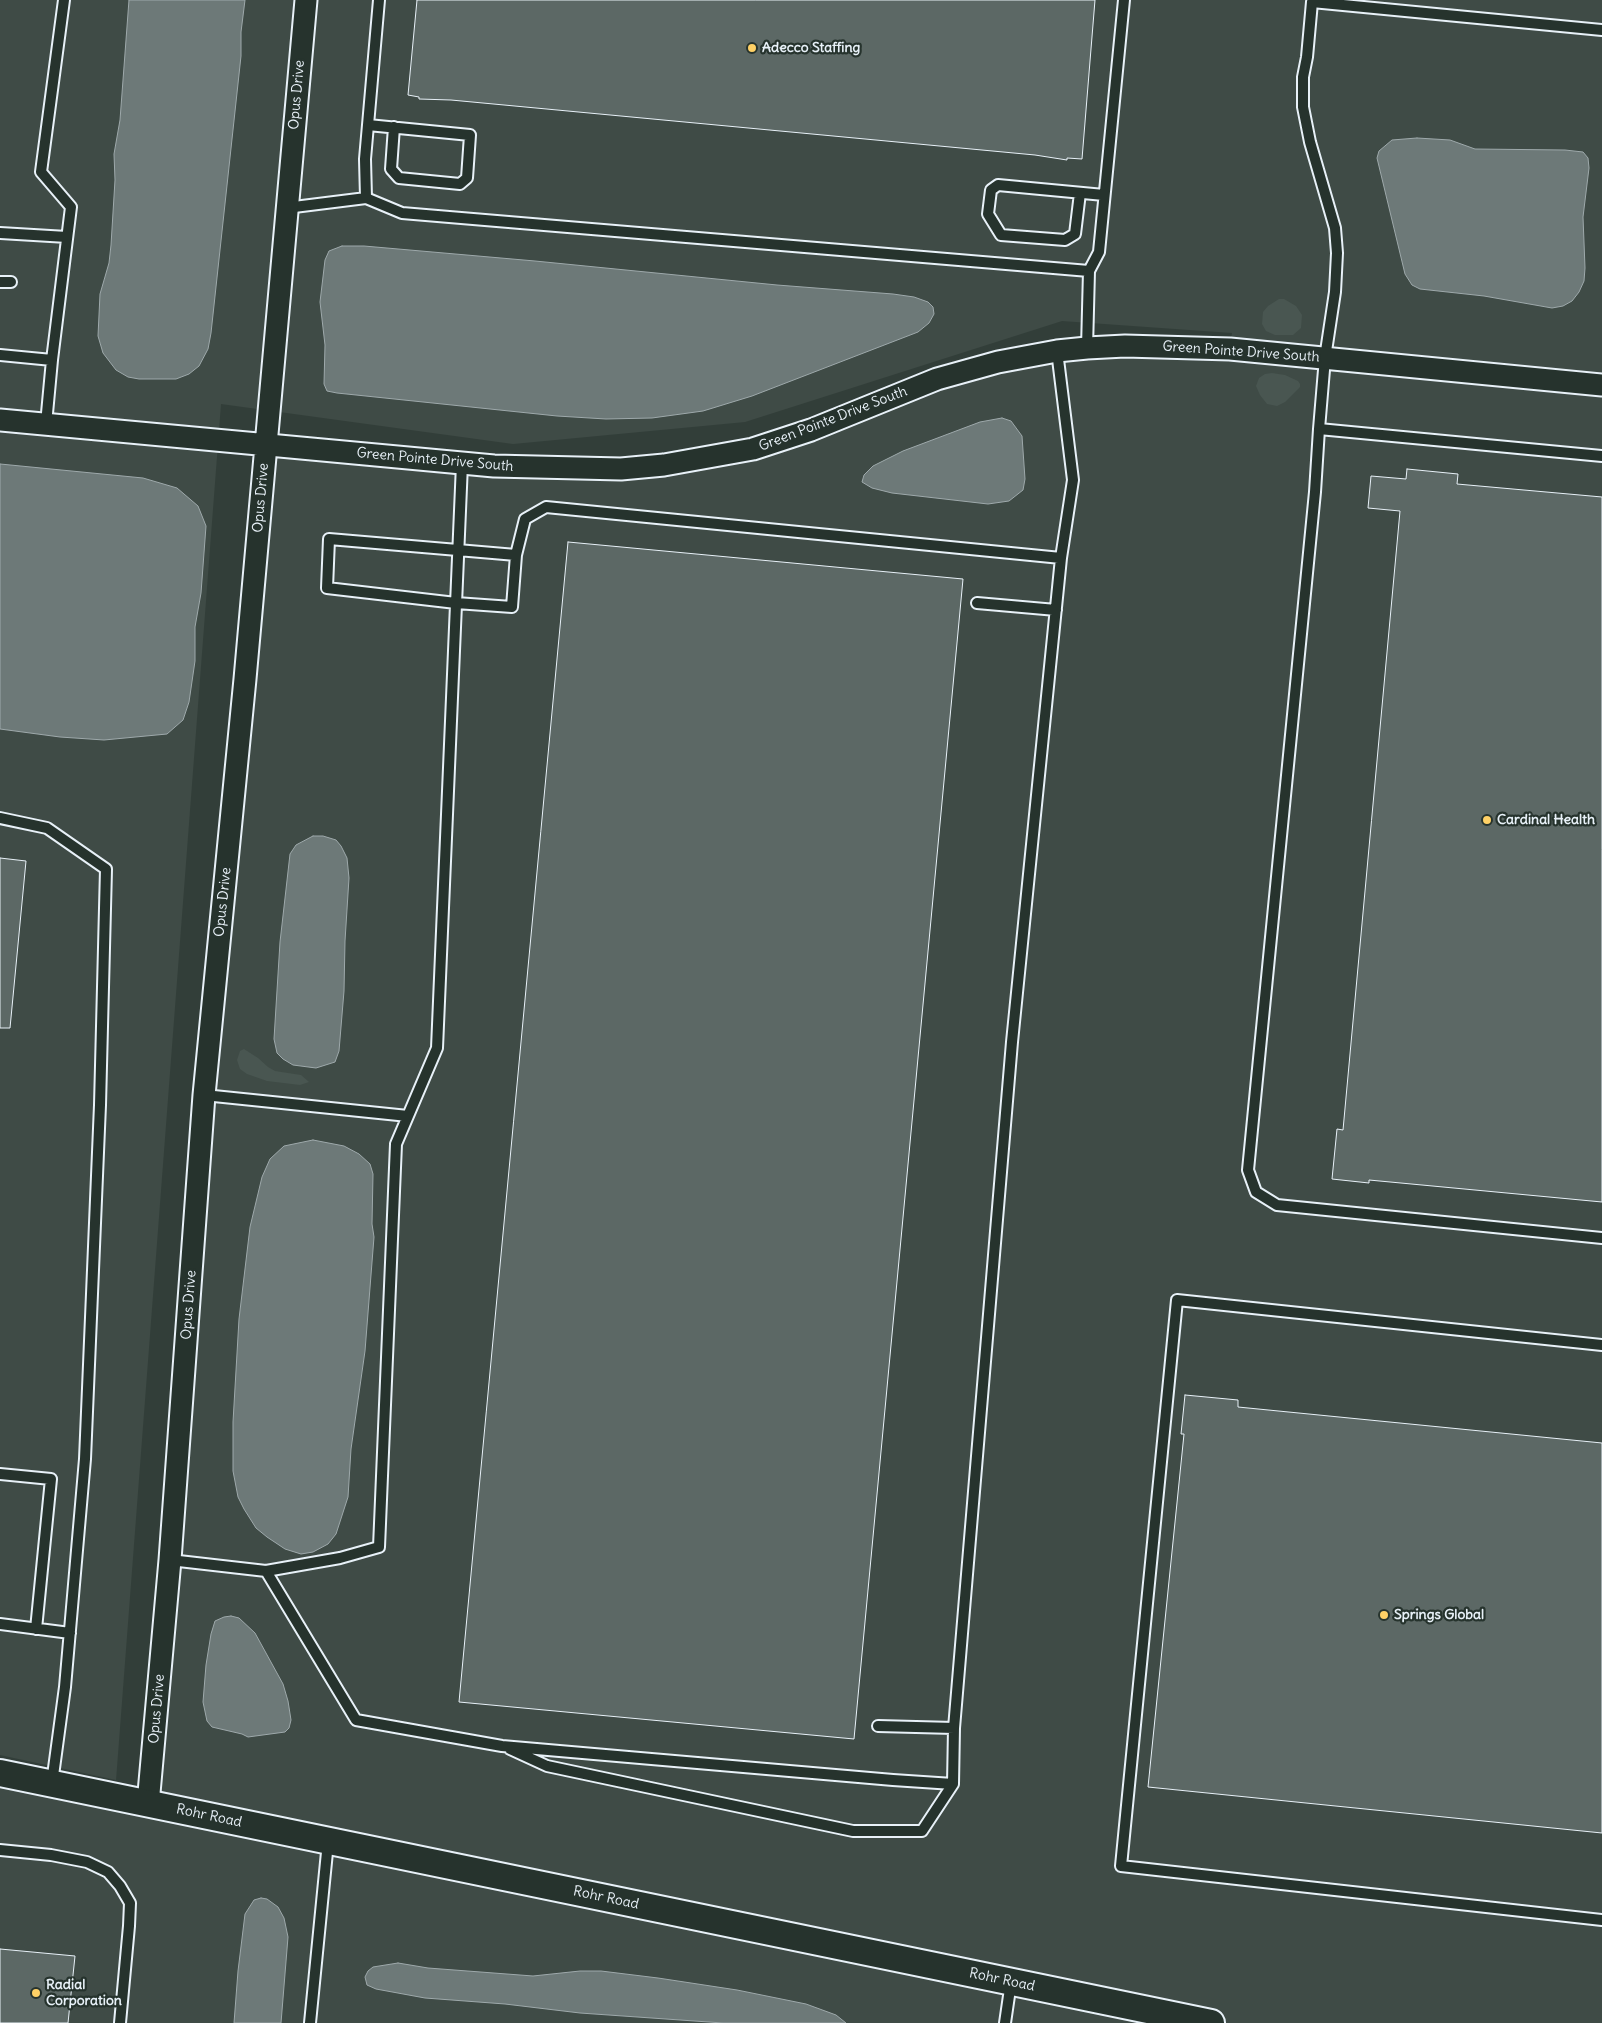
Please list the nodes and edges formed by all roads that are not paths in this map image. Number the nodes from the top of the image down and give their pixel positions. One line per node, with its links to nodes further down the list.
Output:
1 (64, 0): 14 (lane)
2 (306, 0): 12 (street, Opus Drive)
3 (379, 0): 7 (lane)
4 (1124, 0): 10 (lane)
5 (1312, 1): 6 (lane); 21 (lane)
6 (1602, 30)
7 (368, 125): 8 (lane); 11 (lane)
8 (394, 127): 8 (lane)
9 (1080, 193): 9 (lane); 10 (lane)
10 (1104, 195): 15 (lane)
11 (366, 198): 12 (lane); 15 (lane)
12 (286, 208): 27 (street, Opus Drive)
13 (0, 233): 14 (lane)
14 (67, 237): 22 (lane)
15 (1089, 271): 18 (lane)
16 (0, 282): 17 (lane)
17 (11, 282)
18 (1087, 348): 19 (street, Green Pointe Drive South); 21 (street, Green Pointe Drive South)
19 (1057, 351): 29 (street, Green Pointe Drive South); 32 (lane)
20 (0, 355): 22 (lane)
21 (1325, 358): 23 (street, Green Pointe Drive South); 26 (lane)
22 (52, 360): 25 (lane)
23 (1602, 385)
24 (0, 420): 25 (street, Green Pointe Drive South)
25 (46, 424): 27 (street, Green Pointe Drive South)
26 (1319, 429): 28 (lane); 39 (lane)
27 (266, 444): 29 (street, Green Pointe Drive South); 37 (street, Opus Drive)
28 (1602, 456)
29 (462, 464): 30 (lane)
30 (458, 549): 31 (lane); 33 (lane); 33 (lane)
31 (516, 555): 32 (lane); 33 (lane)
32 (1061, 558): 35 (lane)
33 (456, 603): 38 (lane)
34 (977, 603): 35 (lane)
35 (1056, 610): 48 (lane)
36 (0, 818): 46 (lane)
37 (204, 1095): 38 (lane); 42 (street, Opus Drive)
38 (408, 1116): 43 (lane)
39 (1602, 1238)
40 (1602, 1345): 56 (lane)
41 (0, 1474): 45 (lane)
42 (170, 1560): 43 (lane); 53 (street, Opus Drive)
43 (266, 1571): 49 (lane)
44 (0, 1624): 45 (lane)
45 (36, 1629): 46 (lane)
46 (70, 1633): 51 (lane)
47 (878, 1726): 48 (lane)
48 (954, 1728): 52 (lane)
49 (502, 1746): 52 (lane); 52 (lane)
50 (0, 1774): 51 (street, Rohr Road)
51 (52, 1784): 53 (street, Rohr Road)
52 (952, 1784)
53 (148, 1804): 54 (street, Rohr Road)
54 (328, 1841): 57 (street, Rohr Road); 59 (lane)
55 (0, 1850): 58 (lane)
56 (1602, 1920)
57 (1011, 1982): 60 (lane); 61 (street, Rohr Road)
58 (120, 2023)
59 (310, 2023)
60 (1005, 2023)
61 (1211, 2023)

